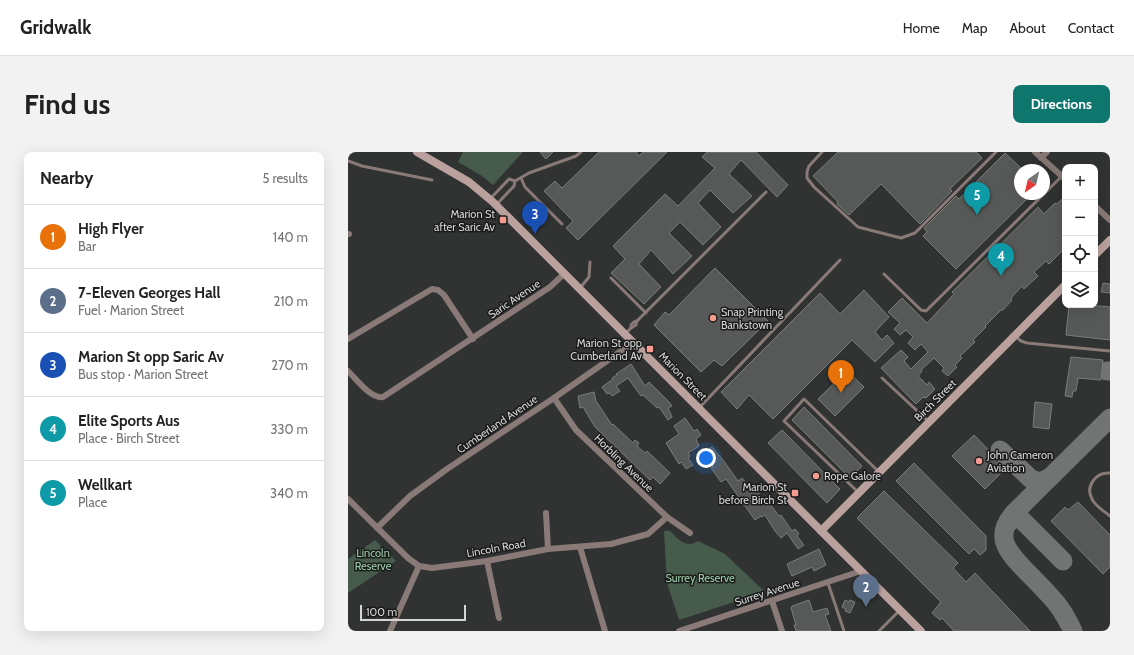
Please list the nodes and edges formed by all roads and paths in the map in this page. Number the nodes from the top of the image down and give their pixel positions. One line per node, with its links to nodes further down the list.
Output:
1 (417, 152): 15 (main road, Marion Street)
2 (581, 152): 10 (lane)
3 (822, 152): 4 (lane)
4 (996, 152)
5 (1035, 152): 7 (street)
6 (1047, 152): 7 (street)
7 (1042, 158): 9 (street)
8 (348, 161): 12 (lane)
9 (1062, 177)
10 (520, 178): 13 (lane); 18 (lane)
11 (1062, 179): 24 (lane)
12 (432, 180)
13 (515, 180): 15 (lane); 15 (lane)
14 (766, 192): 30 (lane)
15 (493, 202): 23 (main road, Marion Street)
16 (1098, 209): 17 (street)
17 (1110, 220)
18 (562, 224)
19 (1110, 240): 20 (main road)
20 (1098, 252)
21 (840, 260): 42 (lane)
22 (590, 262): 27 (lane)
23 (565, 273): 27 (main road, Marion Street); 34 (street, Saric Avenue)
24 (884, 274)
25 (611, 278): 30 (lane)
26 (435, 282): 29 (street)
27 (580, 288): 31 (main road, Marion Street)
28 (1062, 288): 32 (main road, Birch Street)
29 (434, 290): 33 (street); 34 (street)
30 (646, 313): 31 (lane)
31 (628, 331): 35 (main road, Marion Street)
32 (1015, 336): 36 (lane); 43 (main road, Birch Street)
33 (348, 339)
34 (472, 339): 39 (street, Saric Avenue)
35 (634, 342): 40 (street, Cumberland Avenue); 42 (main road, Marion Street)
36 (1110, 351)
37 (348, 370): 39 (street)
38 (882, 378): 43 (lane)
39 (380, 398): 41 (street)
40 (554, 398): 50 (street, Horbling Avenue); 51 (street, Cumberland Avenue)
41 (379, 405)
42 (699, 408): 52 (main road, Marion Street)
43 (929, 422): 44 (main road, Birch Street)
44 (879, 472): 46 (main road, Birch Street); 46 (lane)
45 (1110, 473): 49 (lane)
46 (859, 493): 52 (main road, Birch Street)
47 (348, 499): 51 (street)
48 (546, 513): 55 (street)
49 (1110, 516)
50 (667, 517): 53 (street, Horbling Avenue); 54 (street, Lincoln Road)
51 (377, 528): 57 (street)
52 (821, 531): 58 (main road, Marion Street)
53 (690, 533)
54 (580, 547): 55 (street, Lincoln Road); 64 (street)
55 (548, 549): 56 (street, Lincoln Road)
56 (486, 561): 57 (street, Lincoln Road); 62 (street)
57 (419, 566): 63 (street)
58 (861, 571): 59 (street, Surrey Avenue); 61 (main road, Marion Street)
59 (828, 583): 60 (street, Surrey Avenue); 67 (lane)
60 (772, 601): 65 (street, Surrey Avenue); 66 (street)
61 (900, 610): 68 (lane); 69 (main road, Marion Street)
62 (499, 618)
63 (390, 631)
64 (605, 631)
65 (679, 631)
66 (782, 631)
67 (844, 631)
68 (879, 631)
69 (921, 631)

